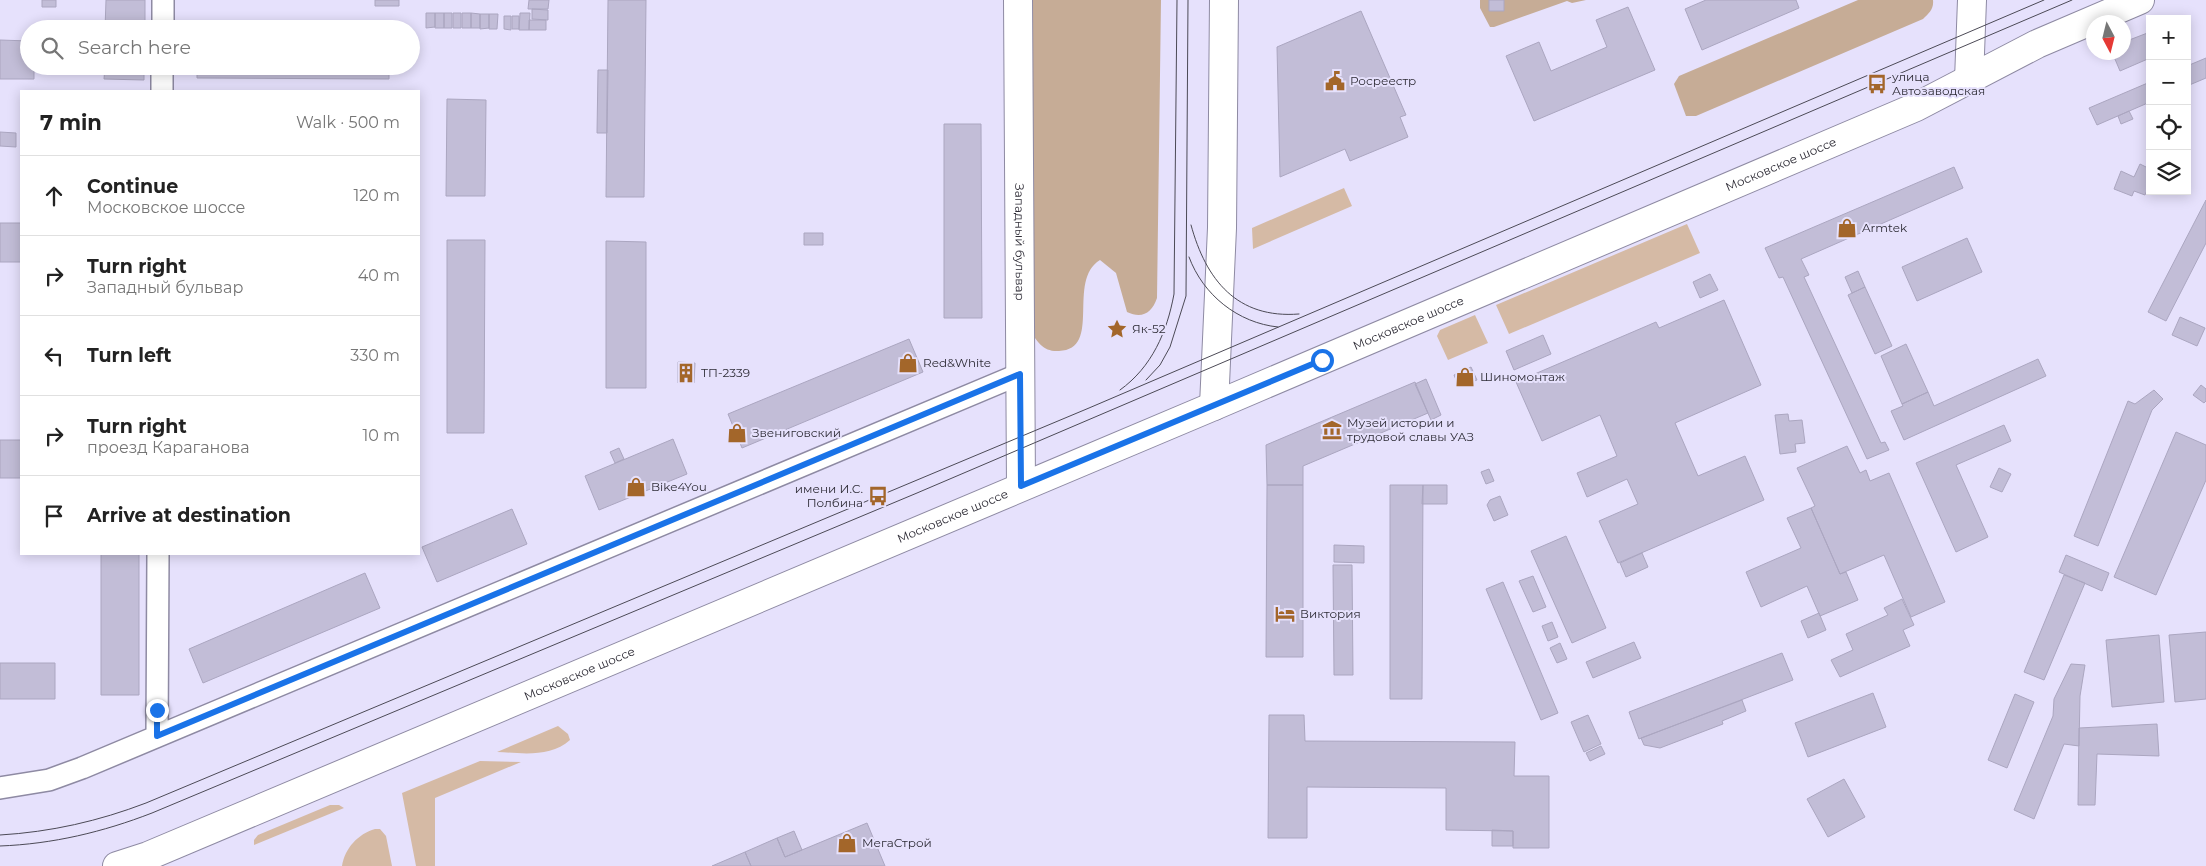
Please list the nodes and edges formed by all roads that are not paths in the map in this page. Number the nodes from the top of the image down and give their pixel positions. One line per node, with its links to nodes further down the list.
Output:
1 (163, 0): 6 (street)
2 (1018, 0): 10 (main road, Западный бульвар)
3 (1224, 0): 11 (main road)
4 (1972, 0): 8 (main road)
5 (2140, 0): 8 (main road, Московское шоссе)
6 (163, 20)
7 (162, 75): 9 (street)
8 (1969, 80): 11 (main road, Московское шоссе)
9 (162, 90)
10 (1020, 374): 12 (main road, Западный бульвар); 14 (street)
11 (1214, 406): 12 (main road, Московское шоссе)
12 (1021, 486): 16 (main road, Московское шоссе)
13 (158, 555): 14 (street)
14 (157, 736): 15 (street)
15 (0, 788)
16 (117, 866)

